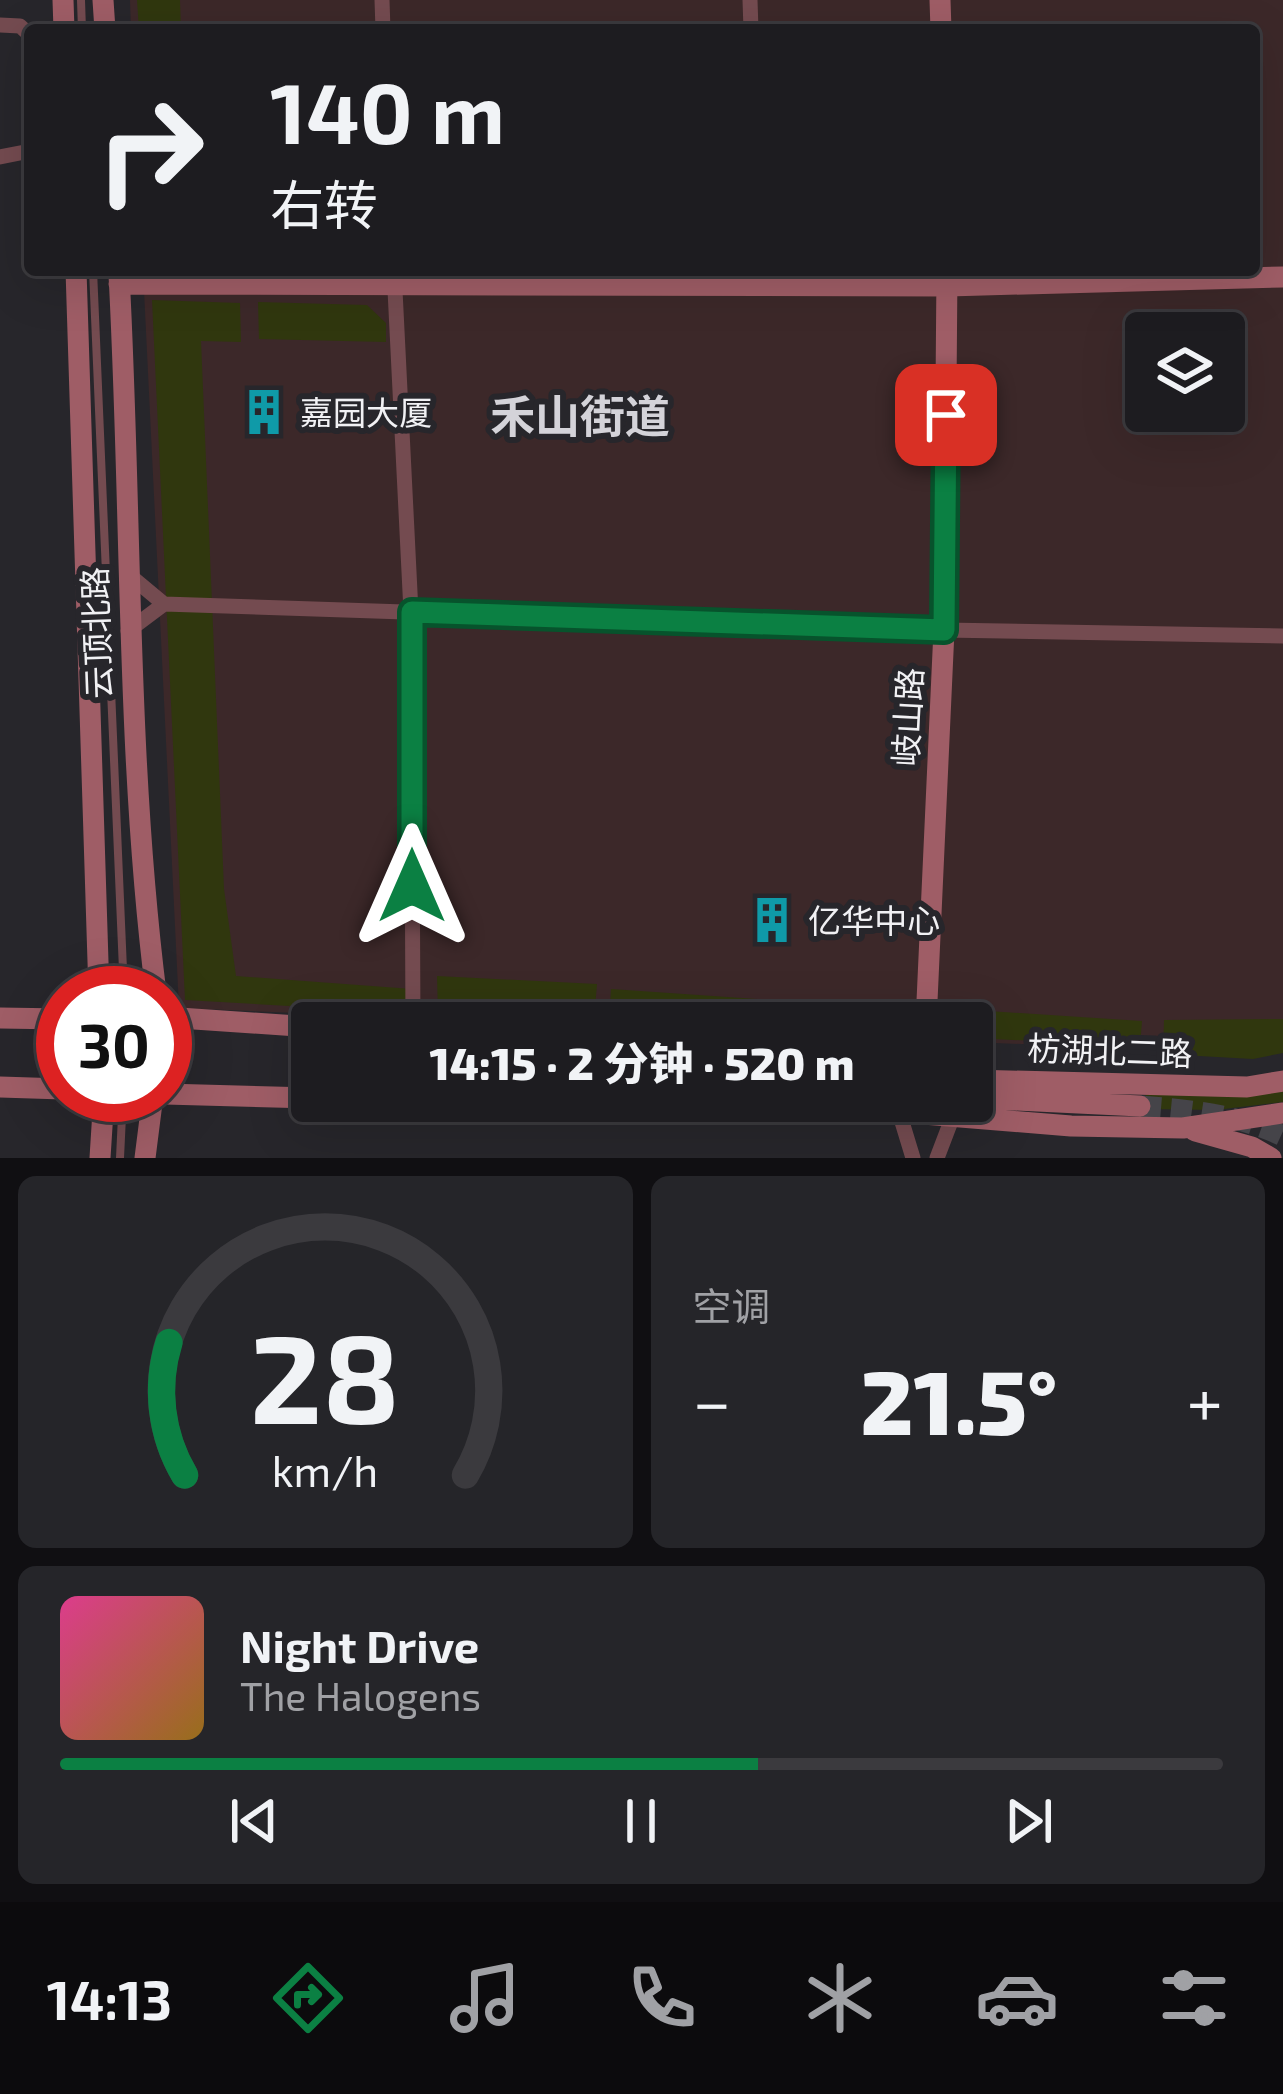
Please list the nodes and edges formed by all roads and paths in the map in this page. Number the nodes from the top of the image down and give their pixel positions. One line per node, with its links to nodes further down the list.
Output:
1 (76, 276): 14 (main road, 云顶北路)
2 (93, 276): 15 (lane)
3 (119, 277): 4 (main road); 8 (main road, 云顶北路)
4 (394, 277): 6 (main road); 10 (street)
5 (1283, 277): 7 (main road)
6 (763, 278): 7 (main road)
7 (947, 278): 11 (main road, 岐山路)
8 (127, 572): 9 (street); 12 (main road, 云顶北路)
9 (164, 604): 10 (street); 12 (street)
10 (412, 612): 11 (street); 17 (street)
11 (944, 630): 13 (street); 18 (main road, 岐山路)
12 (128, 632): 16 (main road, 云顶北路)
13 (1283, 636)
14 (98, 966)
15 (123, 966)
16 (152, 966)
17 (412, 1002)
18 (927, 1002)
19 (0, 1018): 20 (main road)
20 (36, 1019)
21 (192, 1019): 22 (main road)
22 (291, 1026)
23 (993, 1081): 24 (main road, 枋湖北二路)
24 (1283, 1082)
25 (0, 1087): 26 (main road)
26 (36, 1088)
27 (192, 1095): 28 (main road)
28 (291, 1097)
29 (993, 1099): 30 (main road)
30 (1140, 1106)
31 (1283, 1113): 38 (main road)
32 (993, 1119): 38 (main road)
33 (102, 1122): 39 (main road)
34 (122, 1122): 40 (lane)
35 (150, 1122): 41 (main road)
36 (902, 1122): 42 (street)
37 (951, 1122): 43 (street)
38 (1183, 1128): 44 (main road)
39 (100, 1158)
40 (120, 1158)
41 (146, 1158)
42 (913, 1158)
43 (937, 1158)
44 (1271, 1158)

